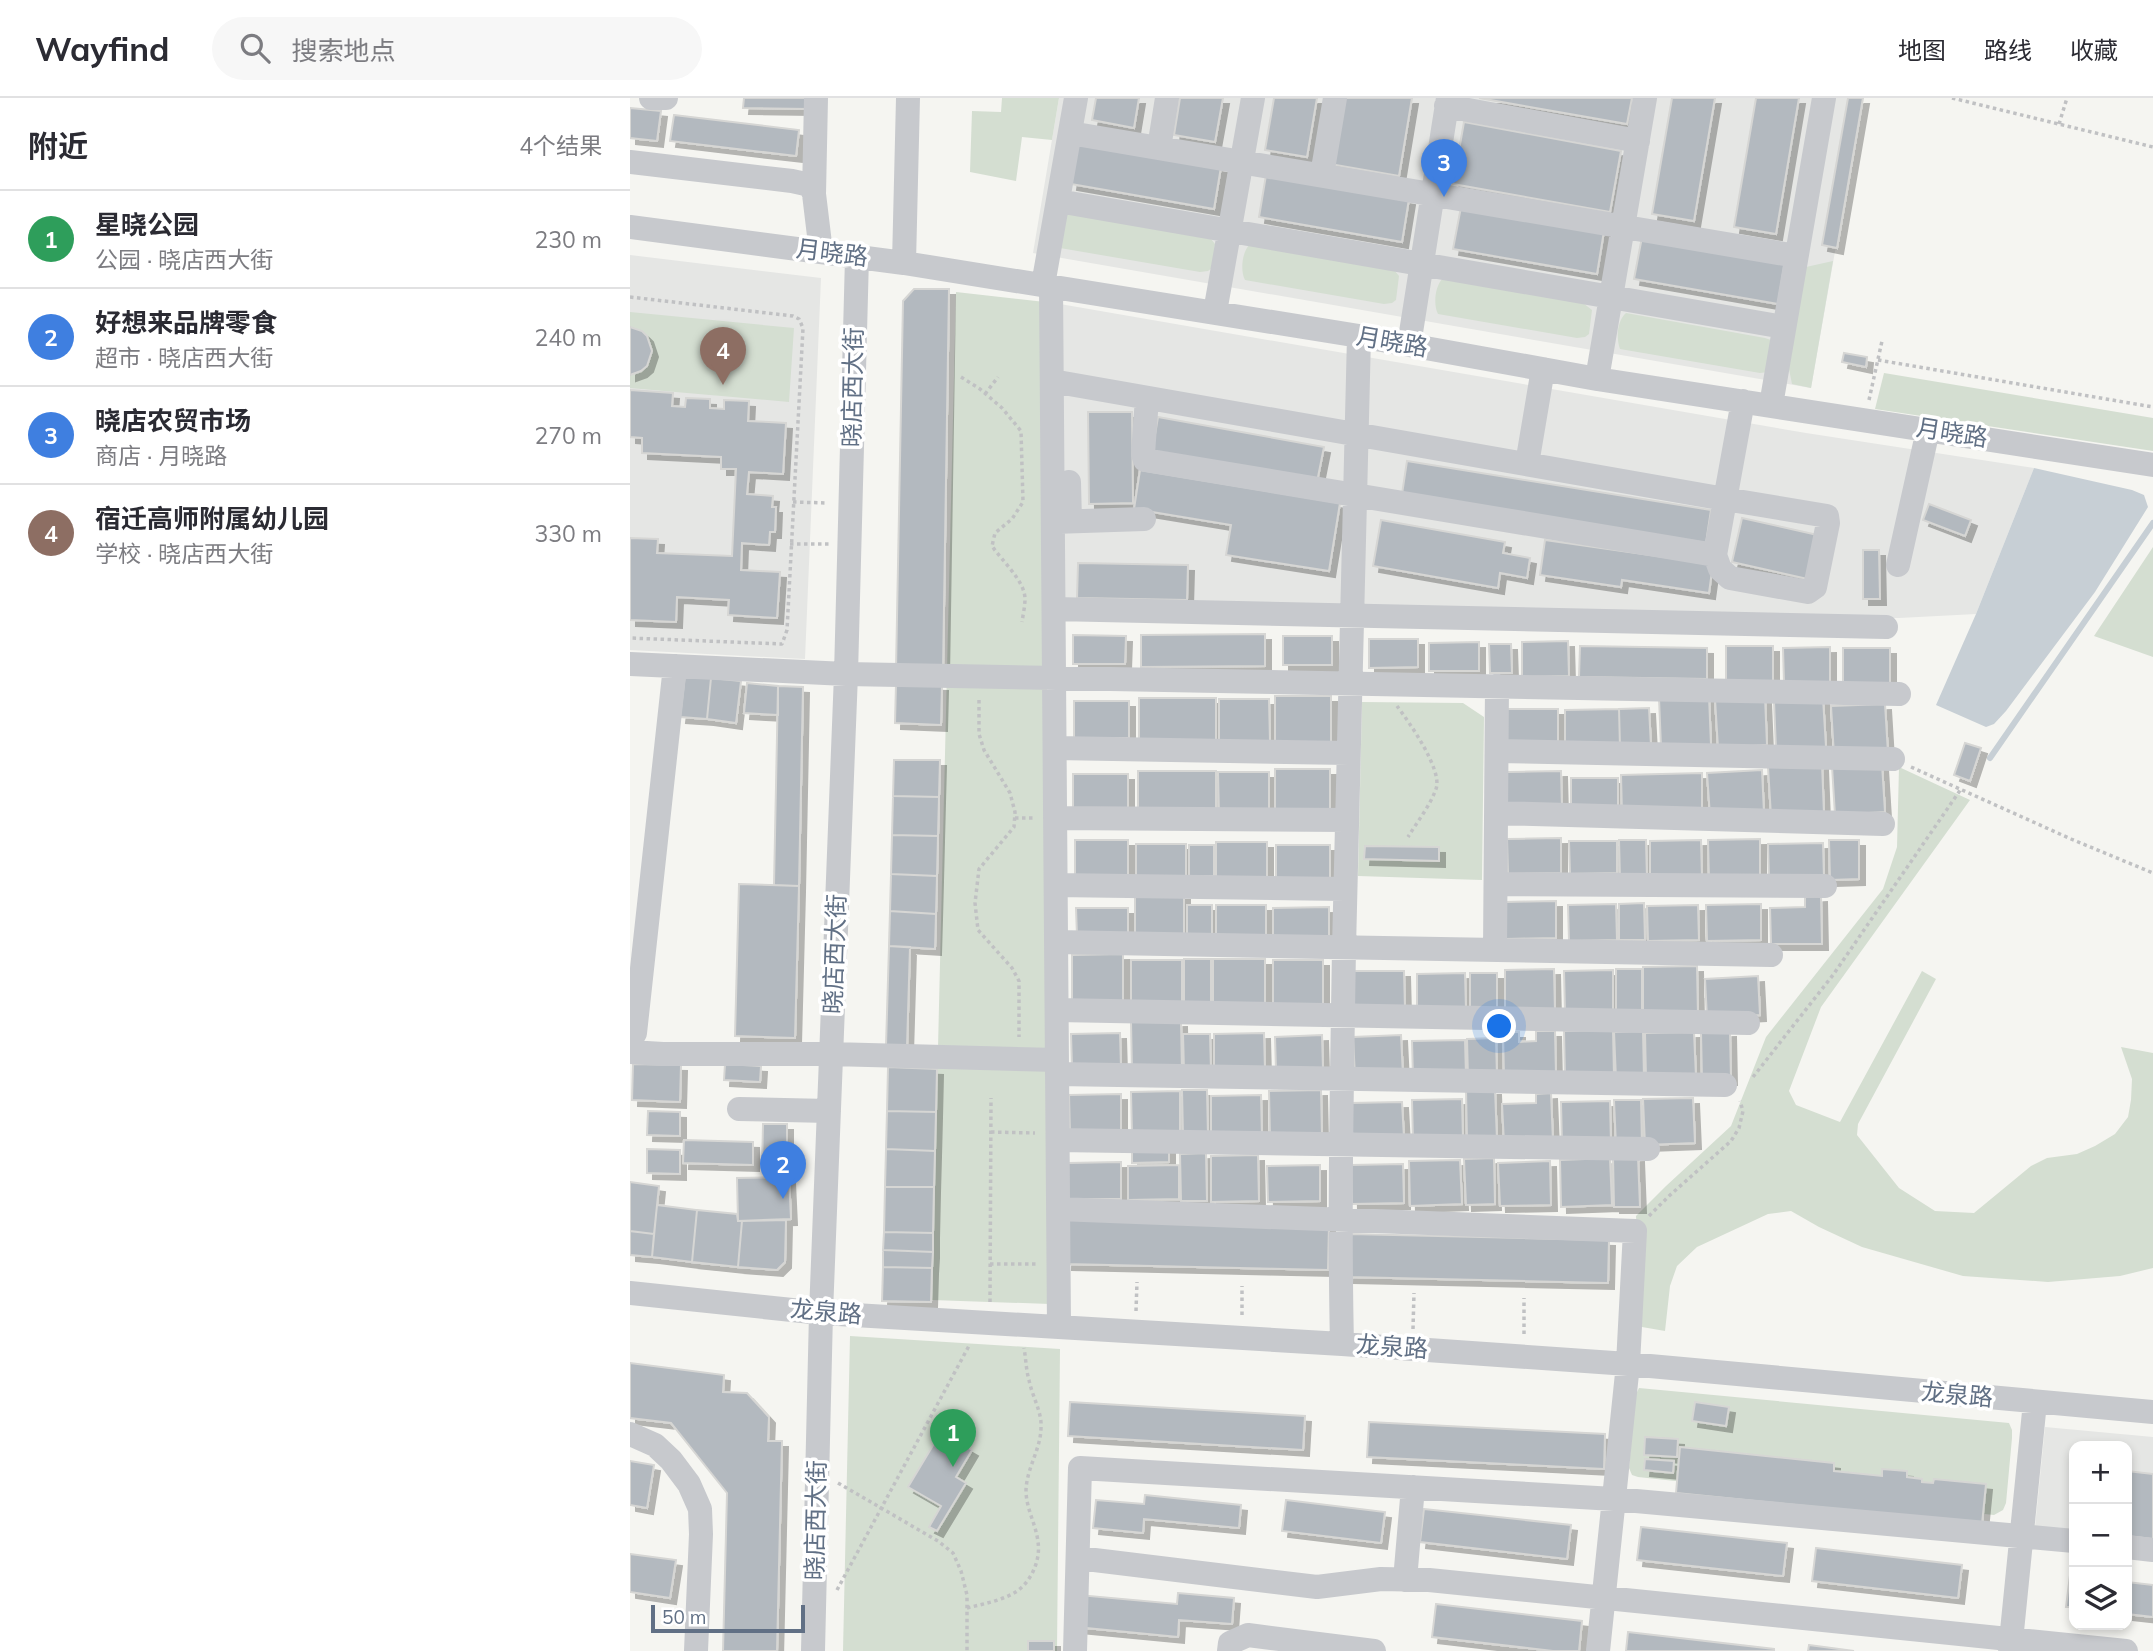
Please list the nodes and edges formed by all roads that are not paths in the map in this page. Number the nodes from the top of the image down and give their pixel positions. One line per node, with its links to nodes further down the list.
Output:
1 (651, 98): 2 (street)
2 (666, 98)
3 (816, 98): 18 (street)
4 (908, 98): 27 (street)
5 (1076, 98): 12 (street)
6 (1167, 98): 14 (street)
7 (1253, 98): 16 (street)
8 (1335, 98): 17 (street)
9 (1645, 98): 13 (street)
10 (1824, 98): 25 (street)
11 (1447, 102): 13 (street); 19 (street)
12 (1070, 133): 14 (street); 20 (street)
13 (1637, 141): 22 (street)
14 (1159, 148): 16 (street)
15 (630, 162): 18 (street)
16 (1241, 162): 17 (street); 23 (street)
17 (1322, 176): 19 (street)
18 (814, 194): 24 (street)
19 (1433, 194): 22 (street); 28 (street)
20 (1058, 201): 23 (street); 29 (street)
21 (630, 227): 24 (street, 月晓路)
22 (1623, 227): 25 (street); 30 (street)
23 (1229, 231): 28 (street); 31 (street)
24 (821, 252): 26 (street, 月晓路)
25 (1796, 256): 32 (street)
26 (857, 257): 27 (street, 月晓路); 56 (street, 晓店西大街)
27 (904, 263): 29 (street, 月晓路)
28 (1421, 264): 30 (street); 34 (street)
29 (1047, 285): 31 (street, 月晓路); 37 (street)
30 (1611, 297): 32 (street); 36 (street)
31 (1214, 312): 33 (street, 月晓路)
32 (1784, 327): 40 (street)
33 (1359, 336): 34 (street, 月晓路); 42 (street)
34 (1409, 345): 35 (street, 月晓路)
35 (1543, 369): 36 (street, 月晓路); 43 (street)
36 (1597, 379): 39 (street, 月晓路)
37 (1059, 382): 38 (street); 48 (street)
38 (1147, 398): 42 (street); 45 (street)
39 (1743, 401): 40 (street, 月晓路); 46 (street)
40 (1771, 405): 41 (street, 月晓路)
41 (1928, 430): 44 (street, 月晓路); 50 (street)
42 (1356, 434): 43 (street); 45 (street)
43 (1527, 464): 46 (street)
44 (2153, 465)
45 (1354, 495): 49 (street); 52 (street)
46 (1724, 499): 49 (street); 49 (street)
47 (1144, 519): 48 (street)
48 (1061, 522): 51 (street)
49 (1715, 555)
50 (1898, 565)
51 (1054, 609): 52 (street); 57 (street)
52 (1351, 614): 53 (street); 58 (street)
53 (1886, 627)
54 (630, 664): 55 (street)
55 (675, 666): 56 (street); 80 (street)
56 (846, 674): 57 (street); 82 (street, 晓店西大街)
57 (1054, 678): 58 (street); 61 (street)
58 (1349, 683): 59 (street); 63 (street)
59 (1497, 686): 60 (street); 62 (street)
60 (1899, 694)
61 (1055, 748): 63 (street); 66 (street)
62 (1497, 751): 64 (street); 65 (street)
63 (1348, 753): 67 (street)
64 (1893, 759)
65 (1497, 813): 68 (street); 69 (street)
66 (1055, 818): 67 (street); 70 (street)
67 (1347, 820): 72 (street)
68 (1883, 824)
69 (1496, 884): 71 (street); 75 (street)
70 (1056, 885): 72 (street); 73 (street)
71 (1825, 886)
72 (1345, 890): 74 (street)
73 (1056, 942): 74 (street); 77 (street)
74 (1344, 946): 75 (street); 78 (street)
75 (1495, 950): 76 (street)
76 (1772, 955)
77 (1057, 1010): 78 (street); 83 (street)
78 (1343, 1016): 79 (street); 84 (street)
79 (1748, 1023)
80 (630, 1042)
81 (630, 1052): 82 (street)
82 (831, 1054): 83 (street); 87 (street, 晓店西大街)
83 (1057, 1067): 84 (street); 88 (street)
84 (1342, 1079): 85 (street); 89 (street)
85 (1725, 1085)
86 (738, 1109): 87 (street)
87 (829, 1111): 94 (street, 晓店西大街)
88 (1058, 1136): 89 (street); 91 (street)
89 (1341, 1144): 90 (street); 92 (street)
90 (1648, 1149)
91 (1058, 1209): 92 (street); 95 (street)
92 (1339, 1221): 96 (street); 97 (street)
93 (630, 1293): 94 (street, 龙泉路)
94 (821, 1313): 95 (street, 龙泉路); 114 (street, 晓店西大街)
95 (1059, 1327): 96 (street, 龙泉路)
96 (1342, 1344): 97 (street, 龙泉路)
97 (1628, 1364): 98 (street, 龙泉路); 102 (street)
98 (2035, 1402): 99 (street, 龙泉路); 103 (street)
99 (2153, 1412)
100 (630, 1434): 113 (street)
101 (1413, 1487): 102 (street); 107 (street); 108 (street)
102 (1614, 1499): 103 (street); 109 (street)
103 (2021, 1535): 104 (street); 111 (street)
104 (2069, 1540)
105 (2132, 1548): 106 (street)
106 (2153, 1550)
107 (1078, 1558): 108 (street); 115 (street)
108 (1405, 1580): 109 (street)
109 (1603, 1599): 110 (street); 118 (street)
110 (1951, 1642): 111 (street)
111 (2011, 1645): 112 (street)
112 (2054, 1648): 119 (street)
113 (696, 1651)
114 (813, 1651)
115 (1075, 1651)
116 (1229, 1651): 117 (street)
117 (1374, 1651)
118 (1598, 1651)
119 (2126, 1651)

